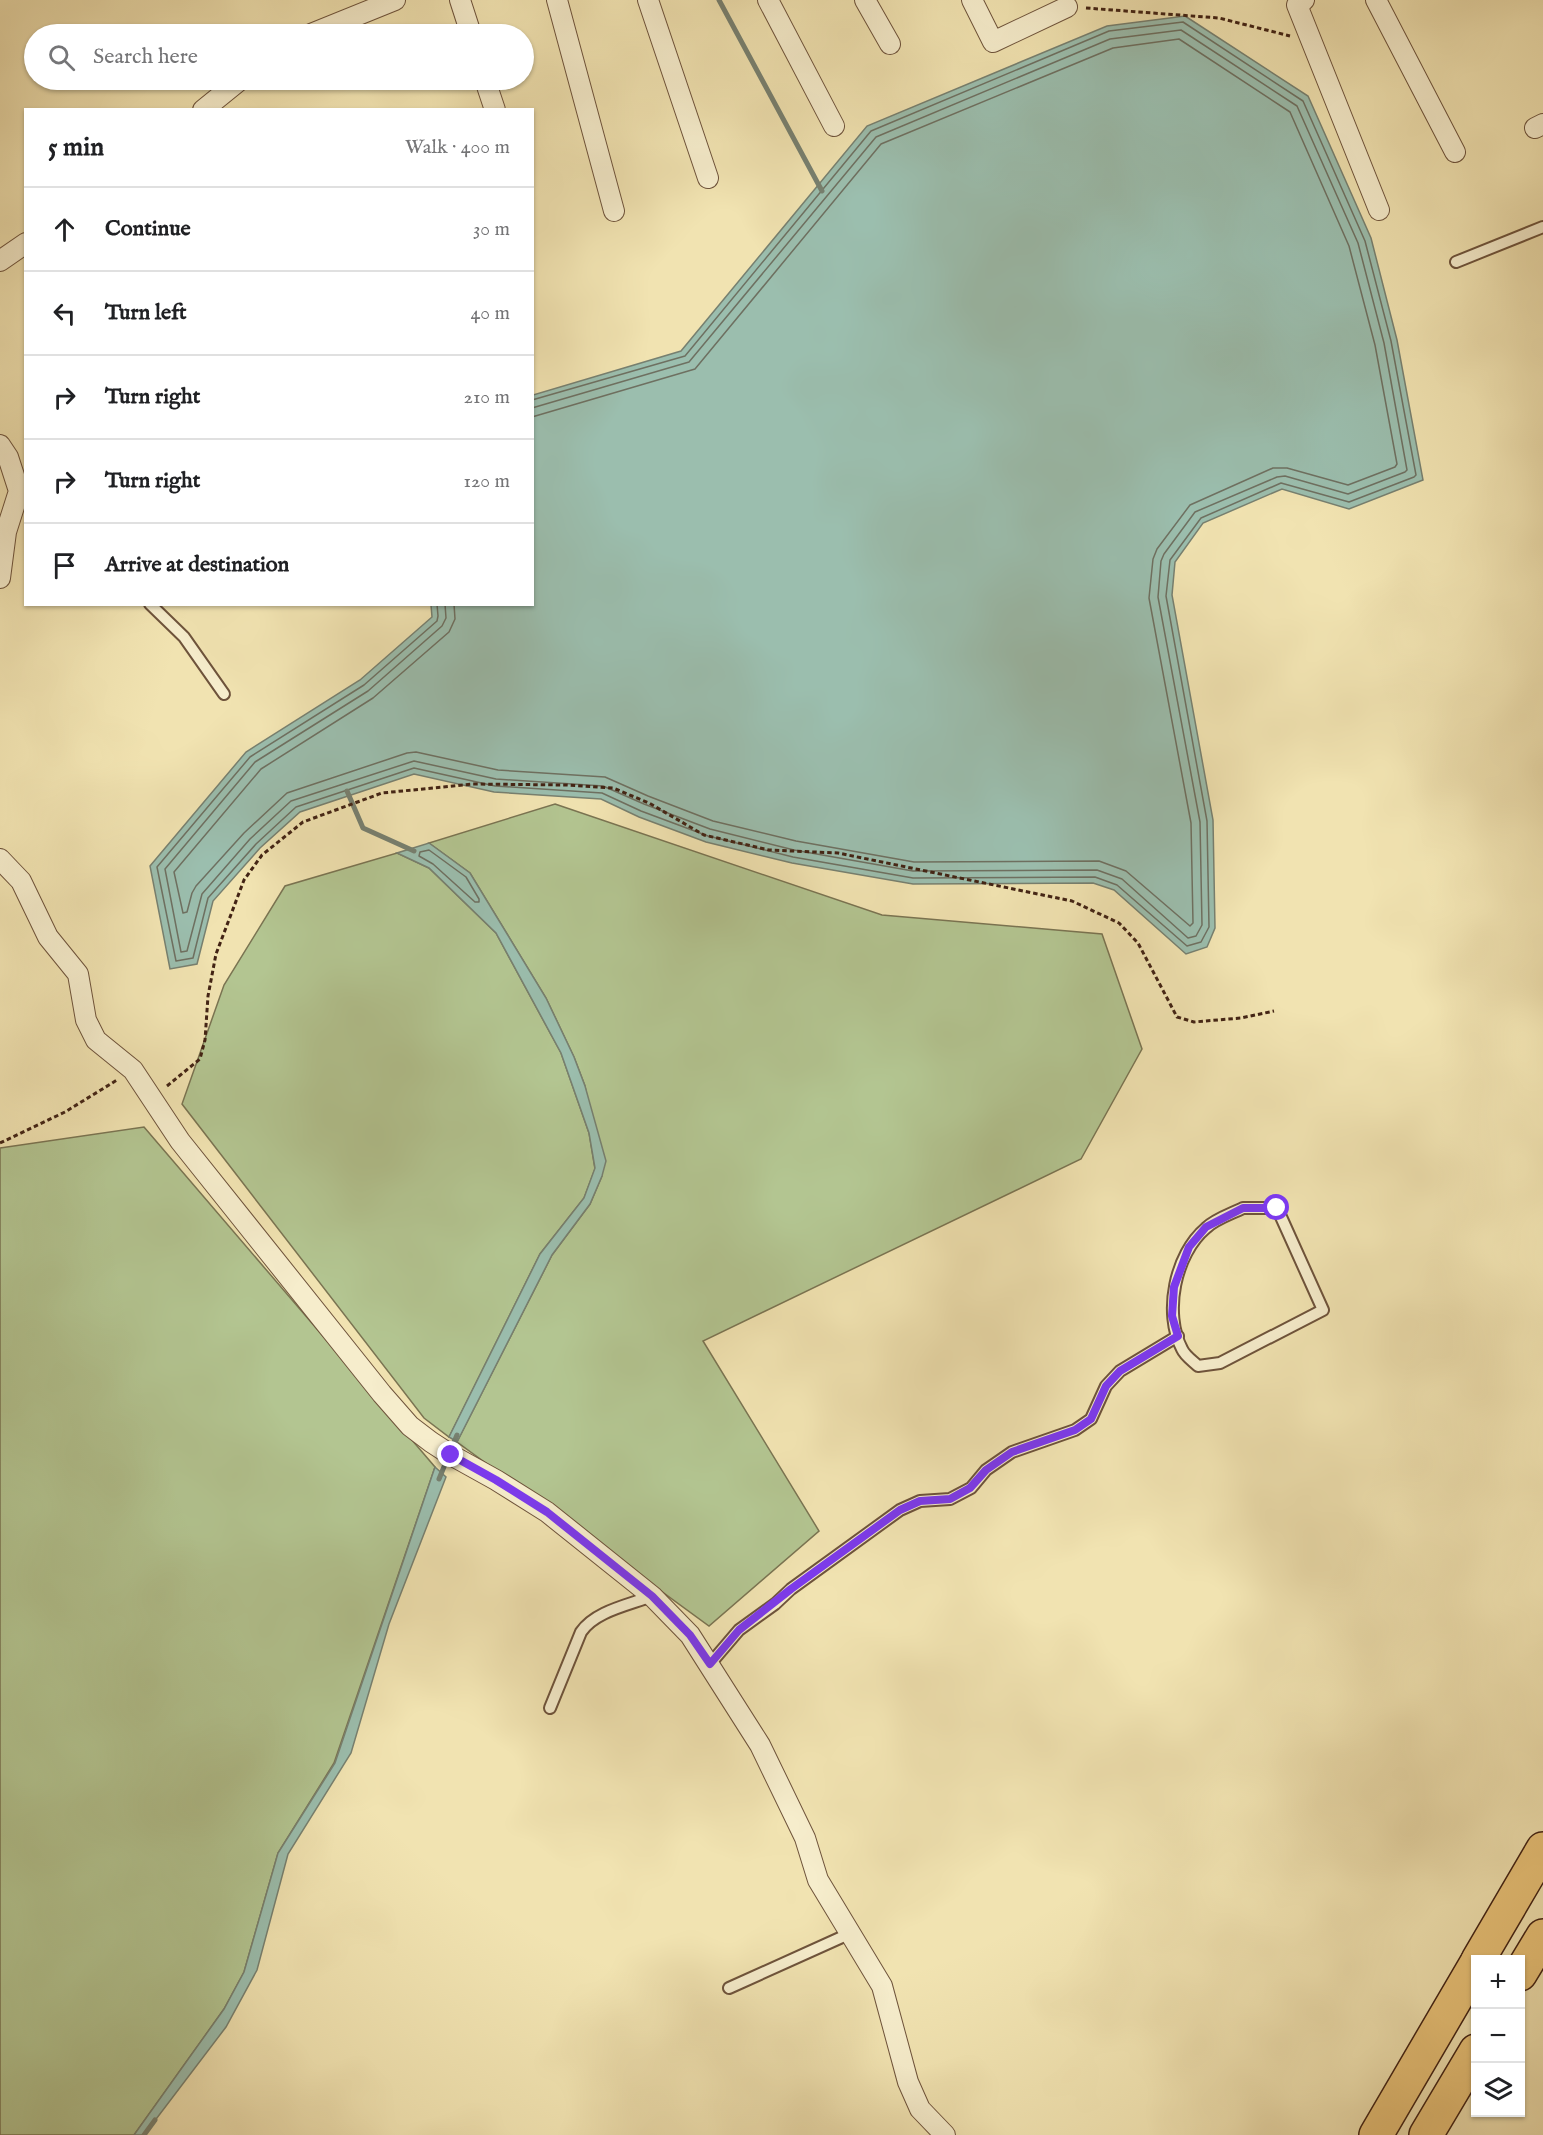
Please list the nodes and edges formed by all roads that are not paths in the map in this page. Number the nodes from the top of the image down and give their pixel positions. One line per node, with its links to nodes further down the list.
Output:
1 (395, 0): 11 (street)
2 (460, 0): 12 (street)
3 (557, 0): 22 (street)
4 (648, 0): 20 (street)
5 (768, 0): 18 (street)
6 (865, 0): 13 (street)
7 (972, 0): 10 (street)
8 (1376, 0): 19 (street)
9 (1299, 2): 21 (street)
10 (1067, 7)
11 (336, 24)
12 (468, 24)
13 (890, 44)
14 (228, 90): 16 (street)
15 (488, 90): 17 (street)
16 (205, 108)
17 (494, 108)
18 (834, 126)
19 (1455, 152)
20 (708, 178)
21 (1379, 210)
22 (614, 211)
23 (1543, 227): 26 (lane)
24 (24, 244): 25 (street)
25 (0, 261)
26 (1456, 262)
27 (0, 445): 28 (street)
28 (22, 494): 29 (street)
29 (0, 578)
30 (152, 606): 31 (lane)
31 (224, 694)
32 (0, 859): 34 (street)
33 (1178, 1336): 33 (lane); 35 (lane)
34 (652, 1596): 35 (street); 36 (lane)
35 (710, 1664): 38 (street)
36 (550, 1708)
37 (1543, 1849): 40 (highway)
38 (850, 1933): 43 (lane); 45 (street)
39 (1543, 1936): 41 (highway)
40 (1480, 1955)
41 (1525, 1967)
42 (1471, 1974): 46 (highway)
43 (729, 1988)
44 (1471, 2059): 47 (highway)
45 (945, 2135)
46 (1376, 2135)
47 (1426, 2135)

